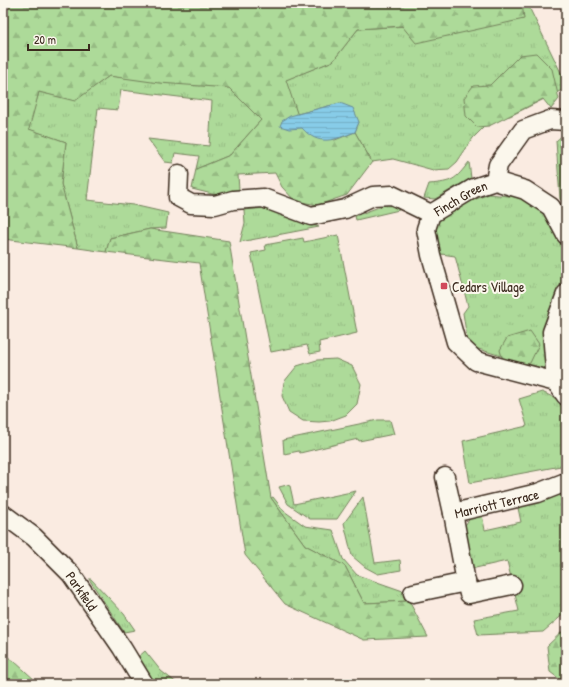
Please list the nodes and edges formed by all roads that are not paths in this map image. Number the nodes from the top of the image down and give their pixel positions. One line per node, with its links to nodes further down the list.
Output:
1 (566, 121): 3 (street)
2 (180, 174): 4 (street)
3 (495, 181): 4 (street, Finch Green); 5 (street, Finch Green)
4 (431, 214): 7 (street, Finch Green)
5 (566, 235)
6 (566, 294): 7 (street, Finch Green)
7 (561, 389)
8 (444, 477): 10 (street)
9 (566, 482): 10 (street, Marriott Terrace)
10 (453, 513): 12 (street, Marriott Terrace)
11 (3, 514): 15 (street, Parkfield)
12 (466, 582): 13 (street); 14 (street)
13 (512, 585)
14 (413, 593)
15 (144, 684)

